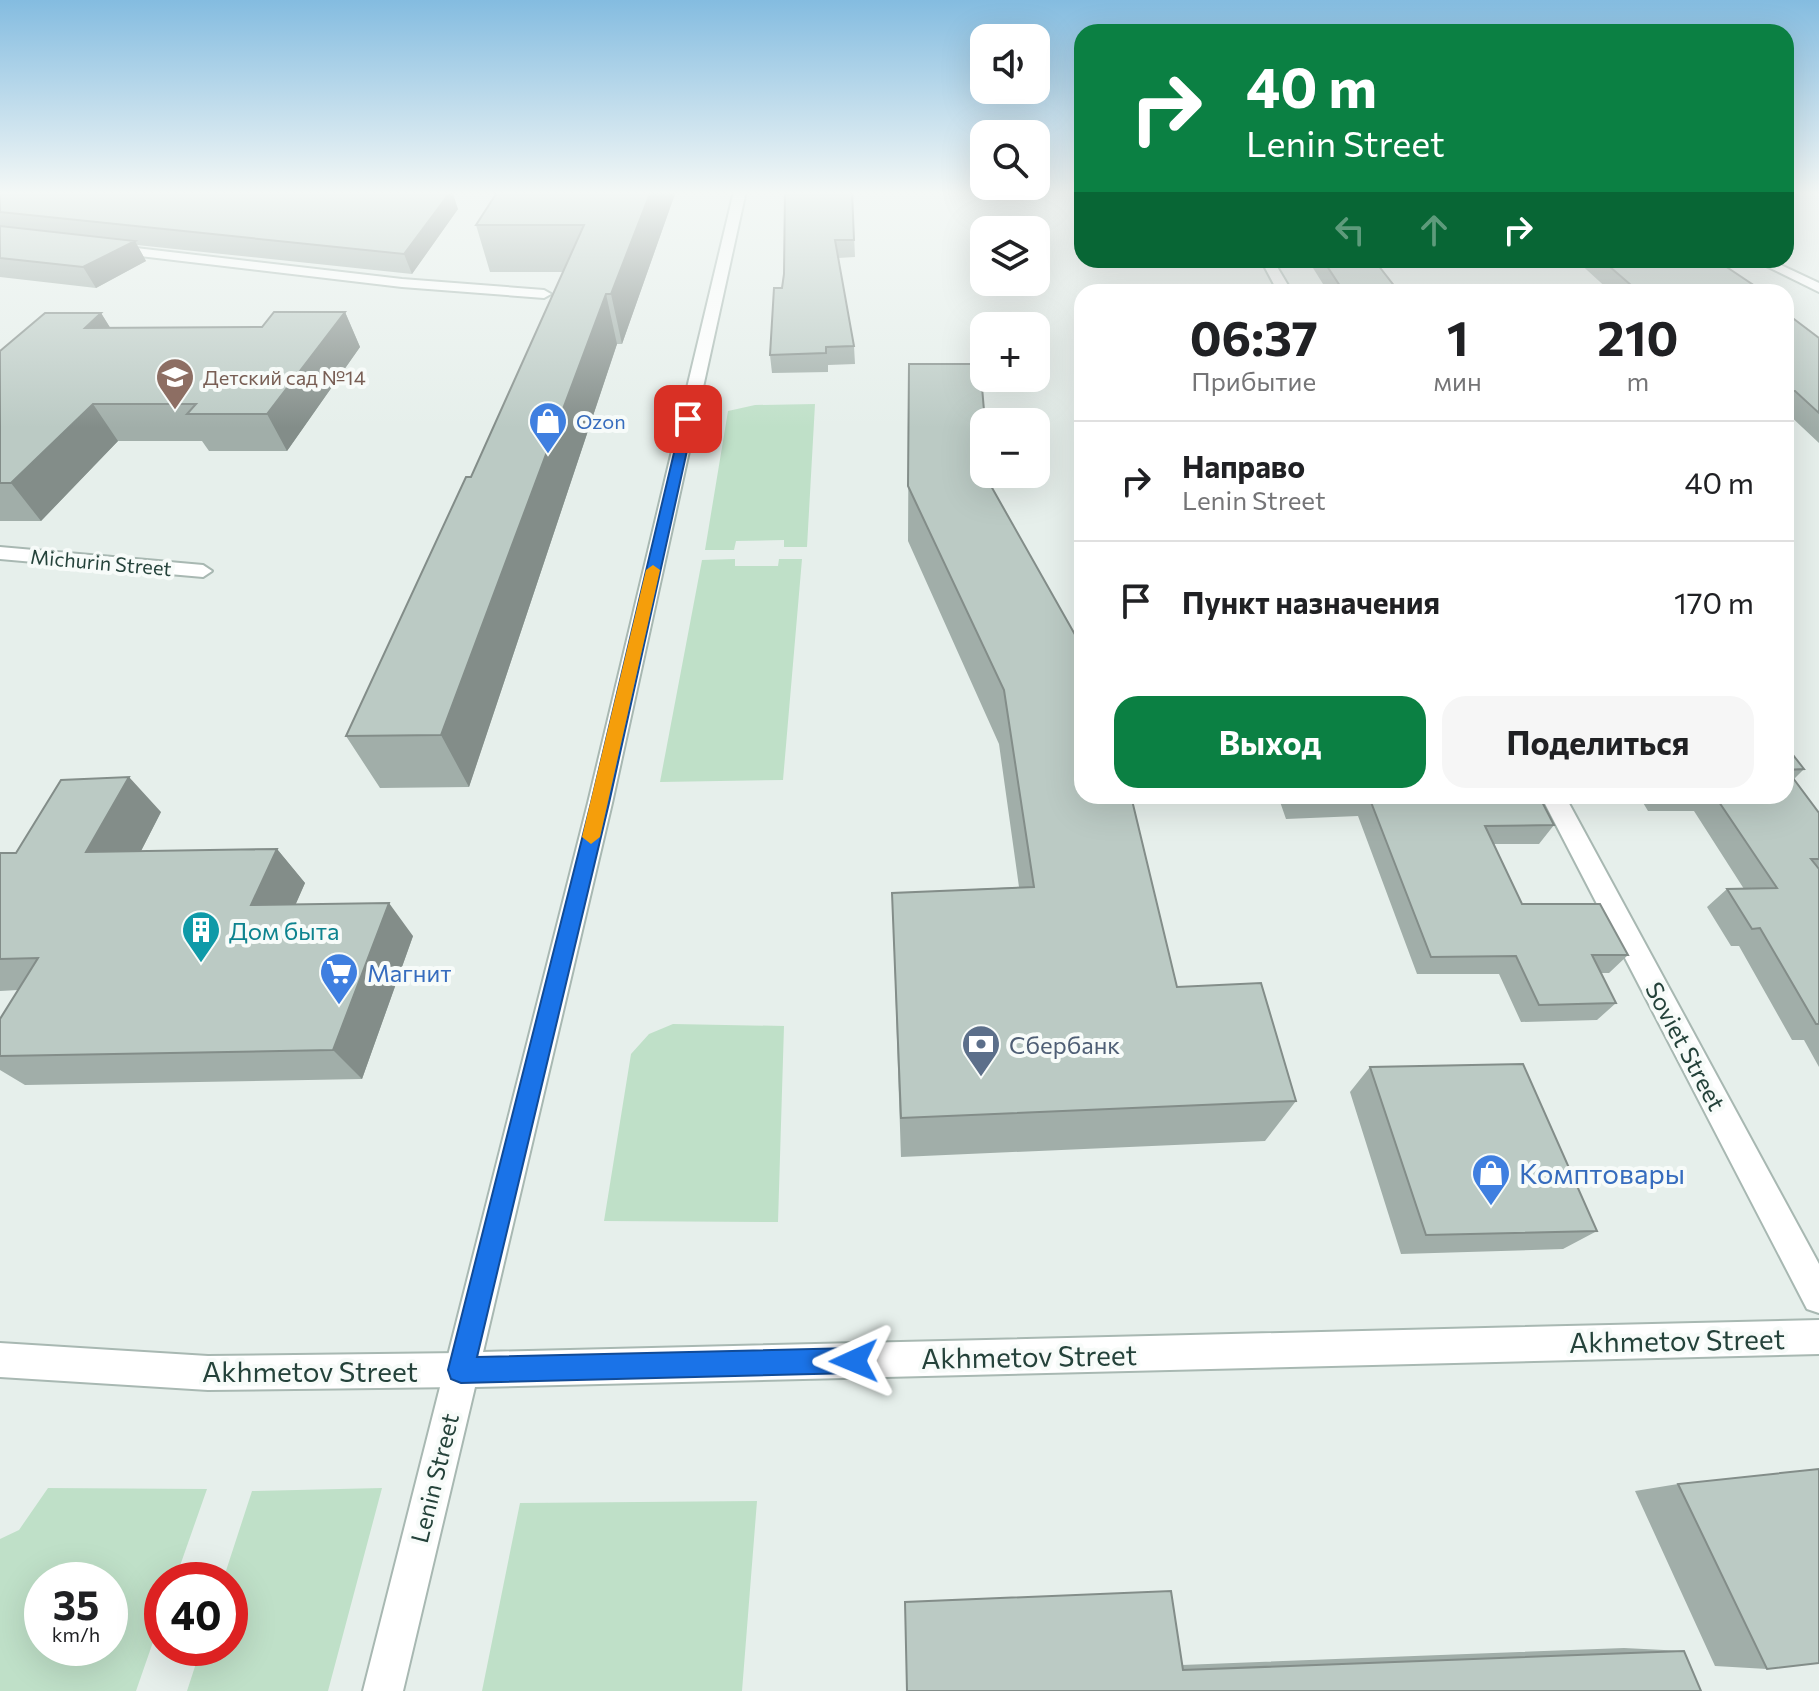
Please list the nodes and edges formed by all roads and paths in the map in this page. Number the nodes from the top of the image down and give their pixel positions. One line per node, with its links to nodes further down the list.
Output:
1 (290, 270): 5 (street)
2 (722, 270): 12 (street, Lenin Street)
3 (1781, 270): 4 (street)
4 (1819, 288)
5 (544, 294)
6 (0, 553): 7 (street, Michurin Street)
7 (203, 571)
8 (1557, 804): 9 (street, Soviet Street)
9 (1819, 1297)
10 (1819, 1337): 12 (street, Akhmetov Street)
11 (0, 1360): 12 (street, Akhmetov Street)
12 (461, 1370): 13 (street, Lenin Street)
13 (383, 1691)

